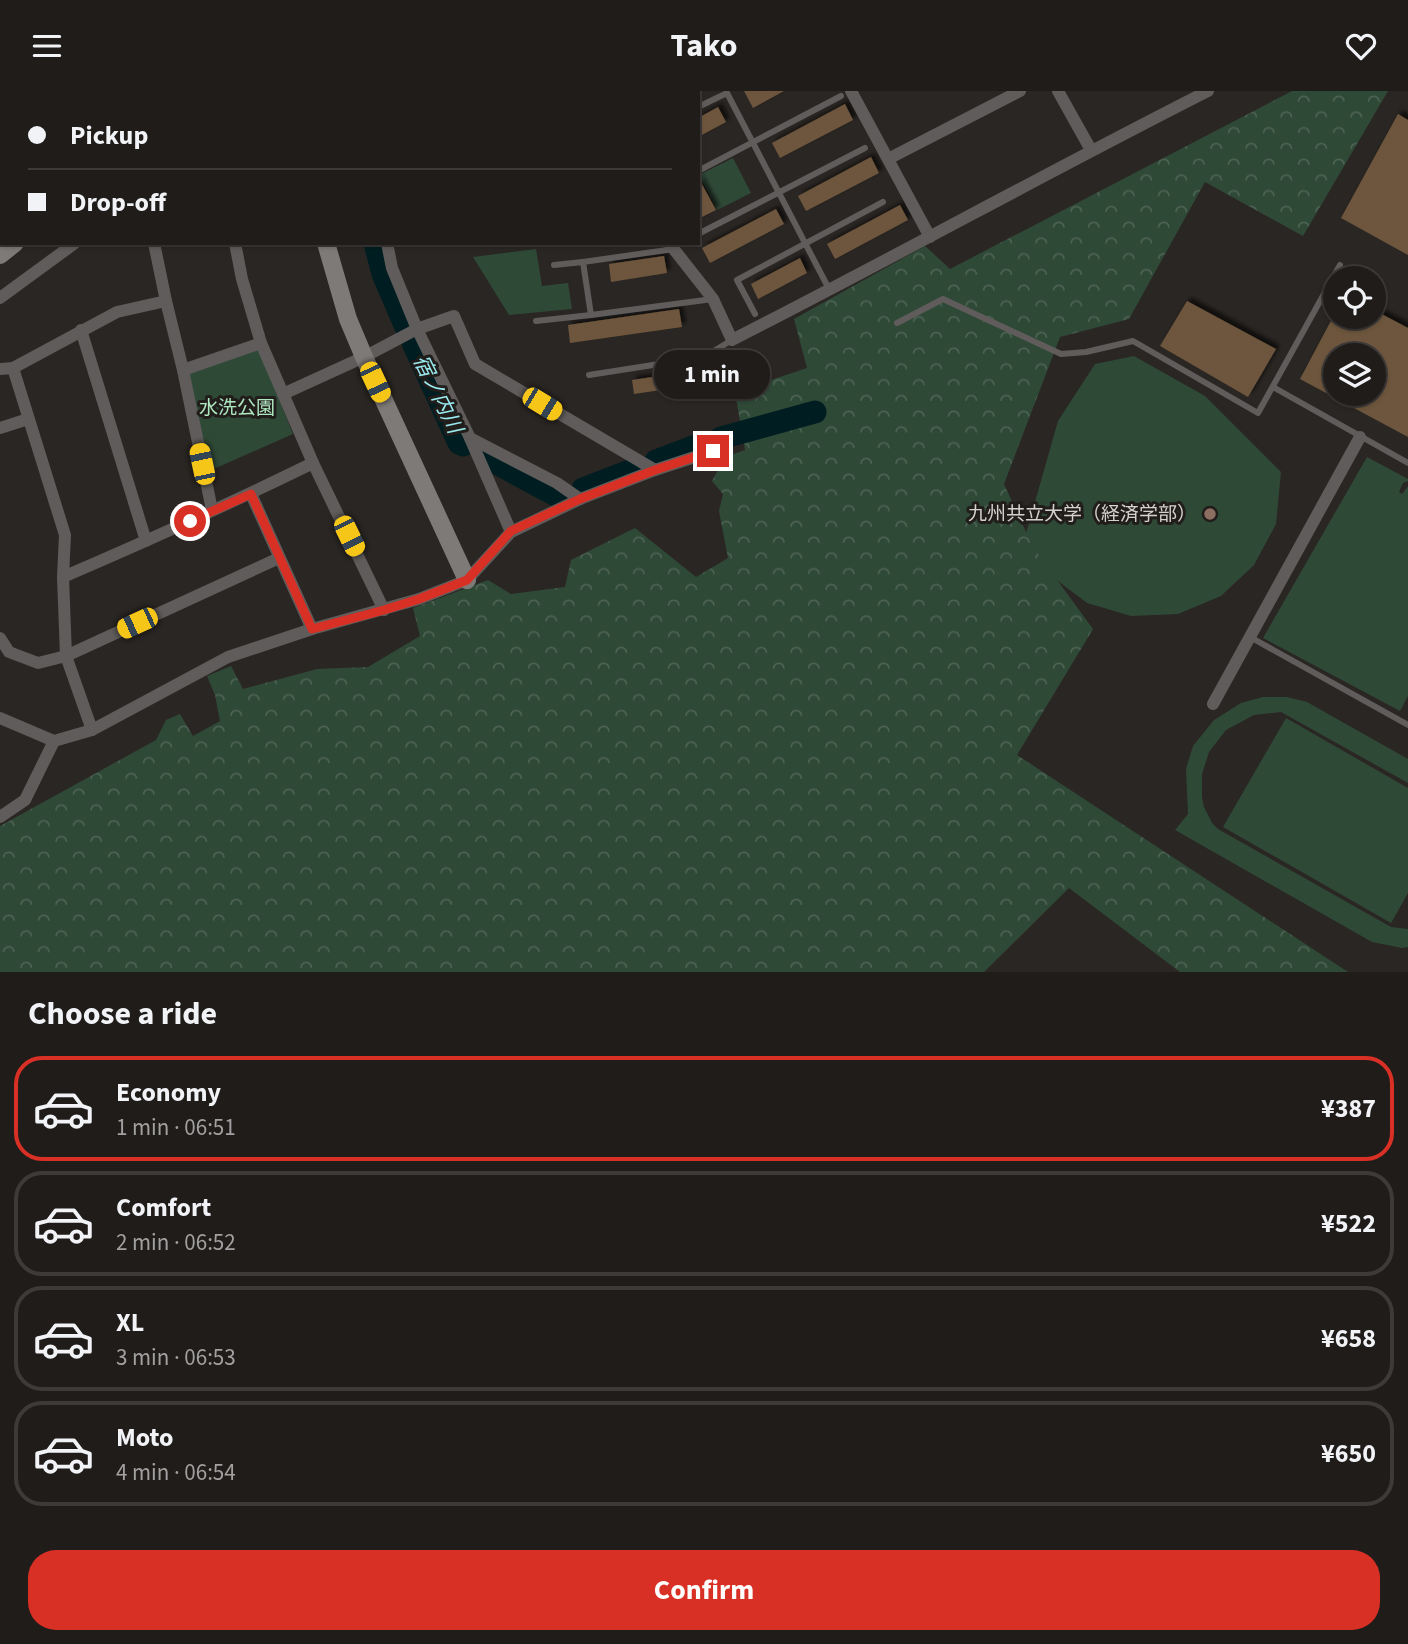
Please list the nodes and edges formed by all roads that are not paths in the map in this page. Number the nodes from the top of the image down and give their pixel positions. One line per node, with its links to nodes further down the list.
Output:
1 (1020, 91): 10 (street)
2 (1058, 91): 9 (street)
3 (1208, 91): 9 (street)
4 (729, 92): 6 (lane); 7 (lane)
5 (846, 94): 7 (lane); 10 (street)
6 (700, 106)
7 (754, 143): 11 (lane); 12 (lane)
8 (865, 148): 12 (lane)
9 (1091, 151): 15 (street)
10 (888, 159): 15 (street)
11 (700, 170)
12 (780, 193): 14 (lane); 16 (lane)
13 (883, 202): 16 (lane)
14 (700, 233)
15 (930, 237): 26 (street)
16 (805, 243): 26 (lane); 30 (lane)
17 (72, 245): 27 (street)
18 (154, 245): 29 (street)
19 (235, 245): 37 (street)
20 (328, 245): 38 (street)
21 (387, 245): 34 (street)
22 (671, 246): 23 (lane); 28 (street)
23 (583, 262): 24 (lane); 31 (lane)
24 (554, 265)
25 (1340, 265): 42 (lane)
26 (829, 291): 36 (street)
27 (0, 298)
28 (713, 299): 31 (lane); 36 (street)
29 (166, 301): 35 (street); 40 (street)
30 (755, 314)
31 (591, 315): 32 (lane)
32 (536, 321)
33 (897, 323): 42 (lane)
34 (417, 329): 38 (street); 47 (street); 51 (street)
35 (81, 330): 39 (street); 56 (street)
36 (732, 340): 41 (lane)
37 (261, 343): 40 (street); 43 (street)
38 (364, 357): 43 (street); 59 (street)
39 (6, 369): 44 (street)
40 (183, 370): 54 (street)
41 (589, 376)
42 (1273, 387): 46 (lane)
43 (283, 394): 49 (street)
44 (28, 419): 45 (street); 58 (street)
45 (0, 428)
46 (1360, 437): 50 (lane); 63 (street)
47 (470, 438): 53 (street); 55 (street)
48 (713, 451): 51 (street)
49 (313, 463): 52 (street); 60 (street)
50 (1408, 463)
51 (655, 470): 53 (street)
52 (251, 494): 54 (street); 57 (street)
53 (580, 499): 55 (street)
54 (212, 510): 56 (street)
55 (511, 531): 59 (street)
56 (146, 541): 58 (street)
57 (279, 558): 61 (street); 64 (street)
58 (63, 577): 64 (street)
59 (467, 580): 60 (street)
60 (384, 610): 61 (street)
61 (312, 629): 68 (street)
62 (0, 638): 64 (street)
63 (1250, 638): 65 (street); 67 (lane)
64 (66, 656): 68 (street)
65 (1213, 704)
66 (0, 717): 69 (street)
67 (1408, 726)
68 (92, 730): 69 (street)
69 (54, 741): 70 (street)
70 (0, 817)

